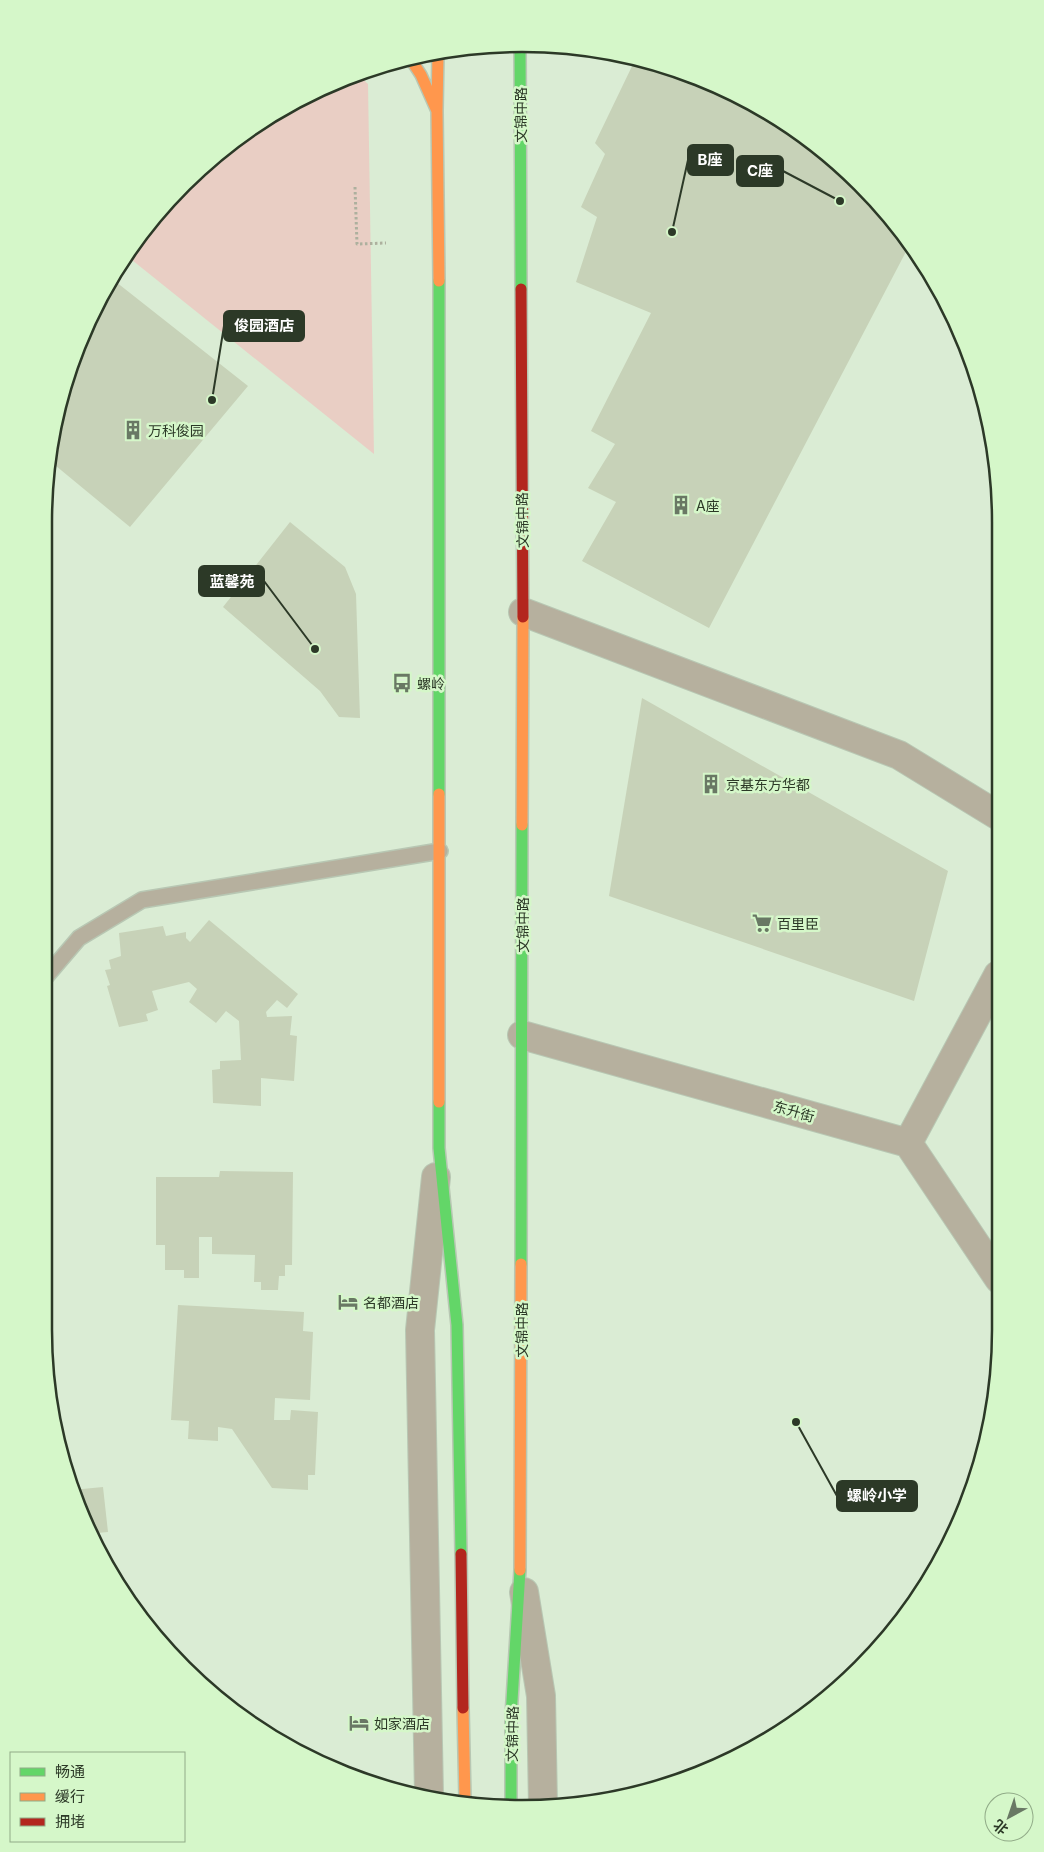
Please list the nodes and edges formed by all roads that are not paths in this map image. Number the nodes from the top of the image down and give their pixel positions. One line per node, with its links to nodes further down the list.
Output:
1 (520, 52): 5 (main road, 文锦中路)
2 (438, 61): 4 (main road)
3 (415, 65): 4 (main road)
4 (438, 111): 7 (main road)
5 (523, 612): 6 (street); 10 (main road, 文锦中路)
6 (992, 812)
7 (440, 851): 8 (lane); 12 (main road)
8 (52, 970)
9 (992, 986): 11 (street)
10 (522, 1035): 11 (street, 东升街); 14 (main road, 文锦中路)
11 (908, 1143): 13 (street)
12 (439, 1148): 15 (street); 16 (main road)
13 (992, 1269)
14 (520, 1565): 17 (main road, 文锦中路); 18 (street)
15 (429, 1790)
16 (466, 1795)
17 (511, 1799)
18 (543, 1799)

